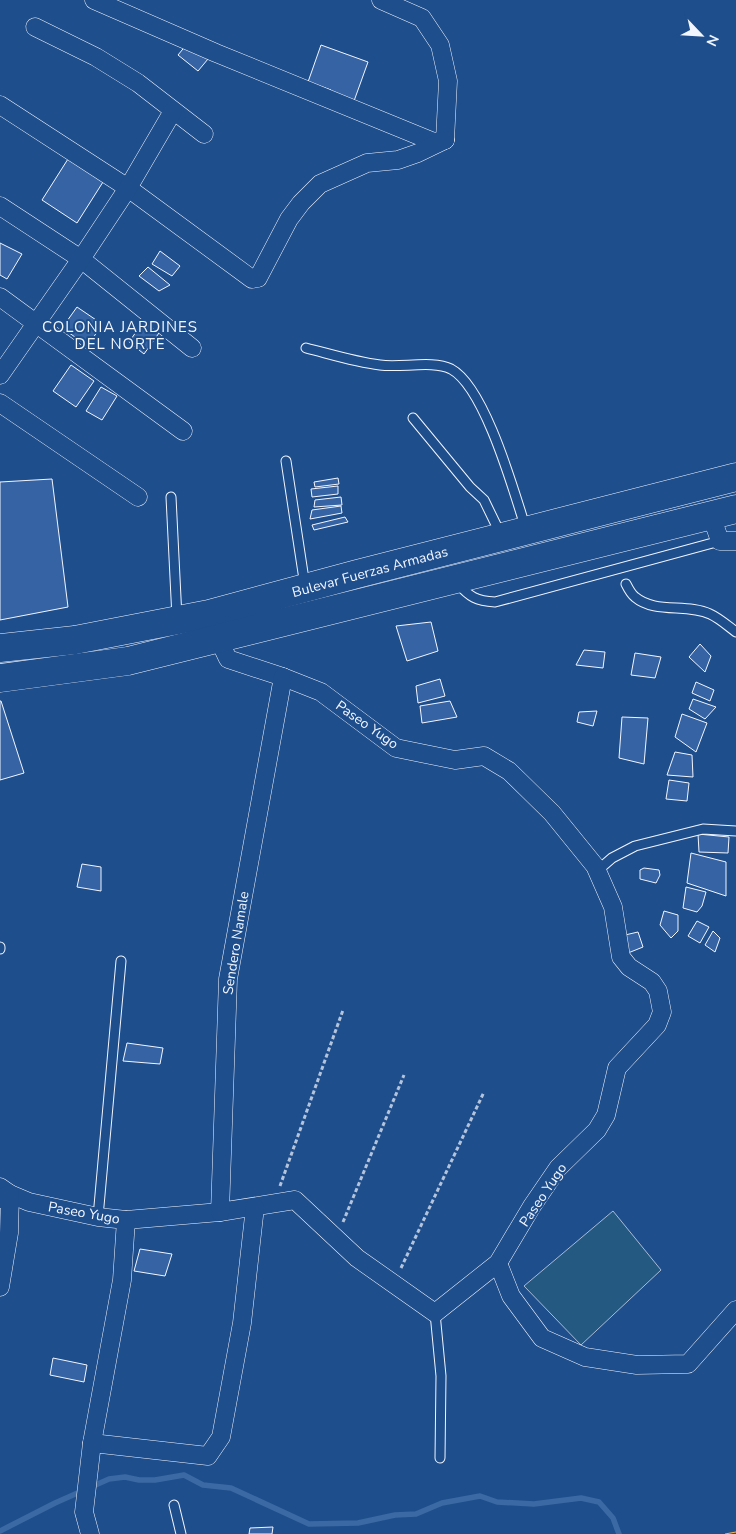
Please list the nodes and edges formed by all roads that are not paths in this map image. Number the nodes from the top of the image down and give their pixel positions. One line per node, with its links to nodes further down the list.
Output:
1 (94, 0): 7 (street)
2 (381, 0): 7 (street)
3 (35, 27): 5 (street)
4 (0, 105): 8 (street)
5 (173, 111): 6 (street); 8 (street)
6 (204, 134)
7 (445, 140): 8 (street)
8 (128, 188): 10 (street)
9 (0, 206): 10 (street)
10 (81, 259): 12 (street); 13 (street)
11 (0, 297): 12 (street)
12 (37, 324): 15 (street); 18 (street)
13 (192, 348)
14 (306, 348): 24 (lane)
15 (0, 375)
16 (0, 403): 21 (street)
17 (413, 418): 24 (lane)
18 (183, 431)
19 (286, 461): 28 (lane)
20 (736, 477): 24 (highway, Bulevar Fuerzas Armadas)
21 (138, 497)
22 (171, 498): 29 (lane)
23 (723, 512): 25 (street); 26 (highway, Bulevar Fuerzas Armadas)
24 (514, 535): 28 (highway, Bulevar Fuerzas Armadas)
25 (728, 541): 26 (lane)
26 (454, 579): 31 (highway, Bulevar Fuerzas Armadas)
27 (626, 584): 30 (lane)
28 (305, 588): 29 (highway, Bulevar Fuerzas Armadas)
29 (178, 620): 32 (highway, Bulevar Fuerzas Armadas)
30 (736, 632)
31 (218, 638): 33 (street, Paseo Yugo); 34 (highway, Bulevar Fuerzas Armadas)
32 (0, 648)
33 (283, 677): 36 (street, Paseo Yugo); 40 (street, Sendero Namale)
34 (0, 678)
35 (736, 831): 36 (lane)
36 (597, 871): 43 (street, Paseo Yugo)
37 (121, 962): 41 (lane)
38 (3, 1194): 41 (street, Paseo Yugo); 44 (street)
39 (255, 1207): 40 (street, Paseo Yugo); 46 (street, Paseo Yugo); 47 (street)
40 (220, 1212): 42 (street, Paseo Yugo)
41 (98, 1217): 42 (street, Paseo Yugo)
42 (126, 1220): 47 (street)
43 (498, 1264): 45 (street); 46 (street, Paseo Yugo)
44 (0, 1288)
45 (736, 1310)
46 (435, 1313): 48 (lane)
47 (92, 1443): 50 (street)
48 (440, 1458)
49 (174, 1505): 51 (lane)
50 (90, 1534)
51 (181, 1534)

